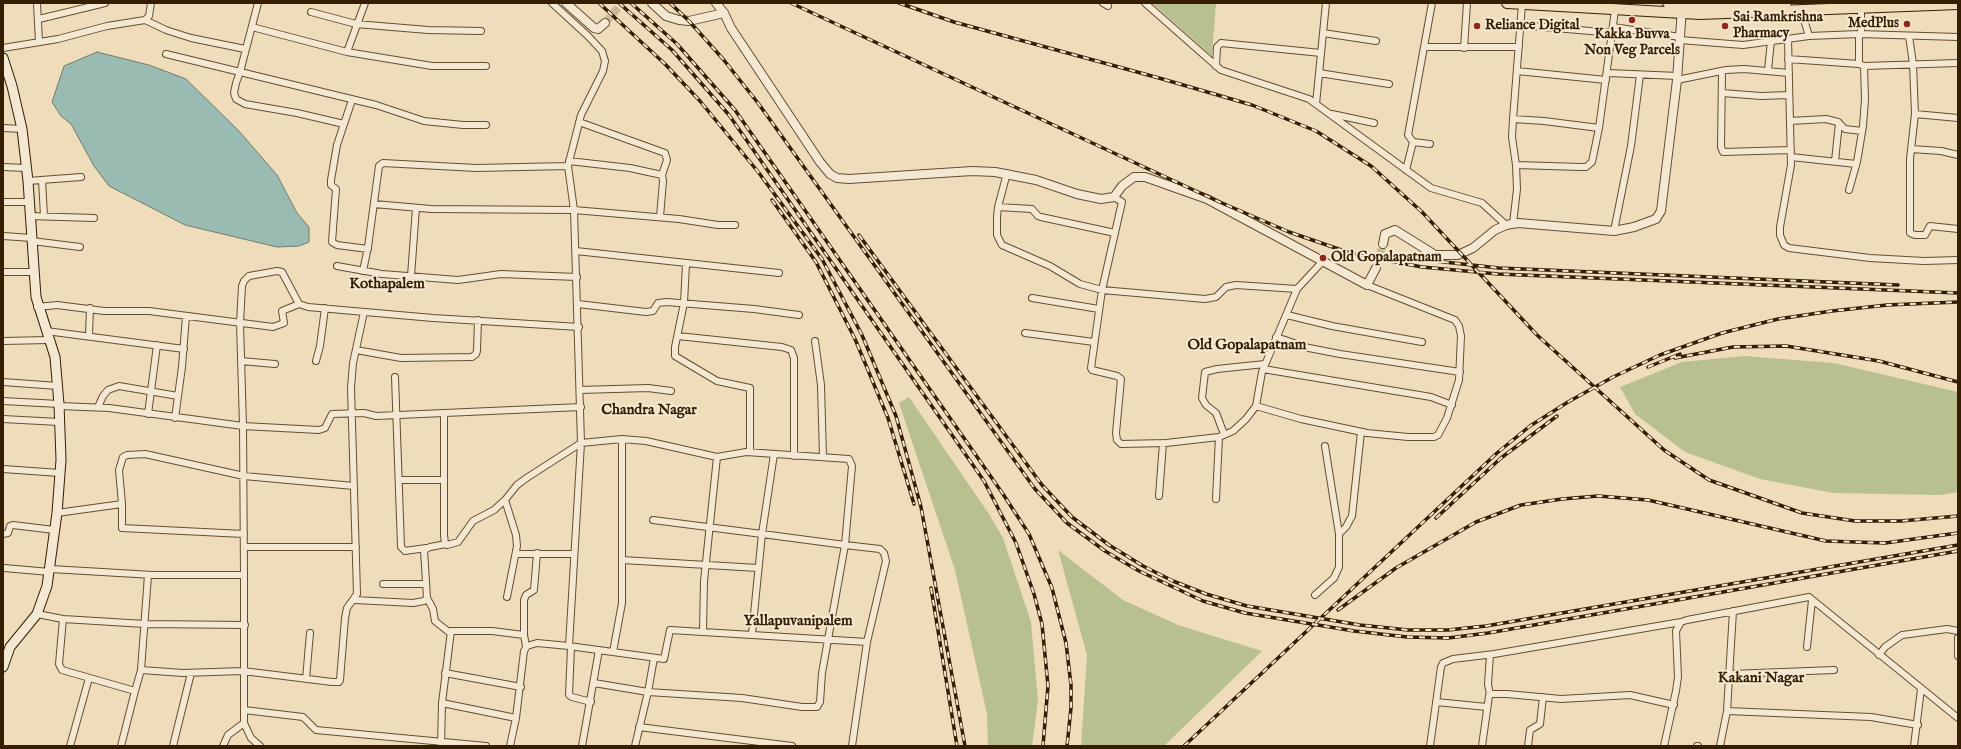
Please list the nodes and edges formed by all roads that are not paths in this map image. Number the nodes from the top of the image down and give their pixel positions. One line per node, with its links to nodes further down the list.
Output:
1 (37, 3): 25 (street)
2 (105, 3): 25 (street)
3 (151, 3): 26 (street)
4 (258, 3): 30 (street)
5 (365, 3): 28 (street)
6 (552, 3): 79 (street)
7 (566, 3): 27 (street)
8 (652, 3): 24 (street)
9 (716, 3): 24 (street)
10 (1145, 3): 57 (street)
11 (1326, 3): 33 (street)
12 (1432, 3): 43 (street)
13 (1467, 3): 46 (street)
14 (1507, 3): 17 (main road)
15 (1668, 3): 19 (main road)
16 (1786, 3): 19 (main road)
17 (1522, 4): 21 (main road); 29 (street)
18 (1958, 4): 20 (main road)
19 (1682, 7): 21 (main road); 22 (main road); 38 (street)
20 (1861, 8): 22 (main road); 34 (street)
21 (1615, 10): 31 (street)
22 (1801, 10): 35 (street)
23 (311, 12): 28 (street)
24 (724, 13): 100 (street)
25 (39, 19): 42 (street)
26 (145, 20): 42 (street); 47 (street)
27 (605, 23)
28 (356, 24): 32 (street); 48 (street)
29 (1521, 25): 31 (street); 44 (street)
30 (252, 27): 47 (street); 48 (street)
31 (1613, 30): 38 (street); 64 (street)
32 (481, 31)
33 (1323, 33): 40 (street); 49 (street)
34 (1860, 34): 35 (street); 36 (street); 55 (street)
35 (1809, 36): 39 (street)
36 (1909, 36): 37 (street); 54 (street)
37 (1958, 37)
38 (1680, 38): 41 (street); 67 (street)
39 (1788, 39): 41 (street); 52 (street)
40 (1376, 41)
41 (1771, 41): 58 (street)
42 (39, 42): 45 (street)
43 (1425, 46): 46 (street); 88 (street)
44 (1519, 47): 46 (street); 59 (street)
45 (3, 48)
46 (1464, 48)
47 (245, 49): 61 (street)
48 (347, 52): 56 (street)
49 (1321, 53): 57 (street); 63 (street)
50 (166, 54): 61 (street)
51 (3, 58): 60 (main road)
52 (1788, 59): 55 (street); 65 (street)
53 (1958, 63): 54 (street)
54 (1913, 64): 55 (street); 75 (street)
55 (1861, 65): 87 (street)
56 (486, 66)
57 (1216, 66): 73 (street)
58 (1768, 70): 62 (street); 65 (street)
59 (1517, 71): 68 (street); 77 (street)
60 (5, 72): 86 (main road)
61 (240, 72): 72 (street); 82 (street)
62 (1722, 72): 67 (street); 70 (street)
63 (1319, 73): 69 (street); 73 (street)
64 (1608, 73): 66 (street); 68 (street)
65 (1789, 73): 71 (street)
66 (1640, 75): 67 (street); 120 (street)
67 (1677, 78): 120 (street)
68 (1606, 80): 85 (street)
69 (1389, 84)
70 (1722, 94): 71 (street); 91 (street)
71 (1789, 95): 78 (street)
72 (352, 100): 82 (street); 83 (street)
73 (1316, 104): 74 (street)
74 (1329, 114): 80 (street); 99 (street)
75 (1915, 114): 76 (street); 90 (street)
76 (1958, 118)
77 (1513, 119): 85 (street); 96 (street)
78 (1790, 121): 81 (street); 91 (street)
79 (579, 122): 94 (street); 101 (street)
80 (1374, 123)
81 (1839, 123): 87 (street); 93 (street)
82 (344, 124): 126 (street)
83 (486, 125)
84 (3, 128): 86 (street)
85 (1599, 128): 96 (street)
86 (22, 129): 98 (main road)
87 (1862, 131): 95 (street)
88 (1412, 142): 89 (street); 99 (street)
89 (1430, 144)
90 (1911, 150): 92 (street); 119 (street)
91 (1791, 154): 93 (street); 128 (street)
92 (1958, 155)
93 (1835, 161): 95 (street)
94 (568, 163): 101 (street); 109 (street); 112 (street)
95 (1856, 164): 105 (street)
96 (1516, 165): 117 (street)
97 (3, 167): 98 (street)
98 (26, 168): 104 (main road)
99 (1406, 170): 117 (street)
100 (1007, 173): 106 (street); 110 (street)
101 (662, 175): 115 (street)
102 (81, 177): 103 (street)
103 (42, 180): 104 (street); 114 (street)
104 (28, 181): 108 (main road)
105 (1849, 190)
106 (1114, 197): 121 (street); 129 (street)
107 (3, 202): 108 (street)
108 (29, 202): 113 (main road)
109 (374, 204): 111 (street); 126 (street)
110 (998, 207): 121 (street); 141 (street)
111 (416, 208): 112 (street); 137 (street)
112 (574, 210): 115 (street); 127 (street)
113 (30, 216): 114 (street); 123 (main road)
114 (44, 216): 116 (street)
115 (660, 217): 118 (street)
116 (94, 218)
117 (1509, 224): 120 (street); 124 (street)
118 (735, 225)
119 (1958, 229)
120 (1614, 231)
121 (1115, 233): 141 (street)
122 (3, 236): 123 (street)
123 (32, 239): 125 (street); 135 (main road)
124 (1383, 244)
125 (80, 247)
126 (368, 249): 133 (street)
127 (576, 251): 130 (street); 138 (street)
128 (1958, 260)
129 (1322, 262): 139 (street); 140 (street)
130 (686, 264): 136 (street); 143 (street)
131 (337, 266): 133 (street)
132 (1376, 268): 139 (street)
133 (363, 271): 137 (street)
134 (3, 272): 135 (street)
135 (34, 272): 146 (main road)
136 (779, 273)
137 (411, 276): 138 (street)
138 (577, 277): 145 (street)
139 (1367, 285): 174 (street)
140 (1297, 289): 141 (street); 153 (street)
141 (1102, 290): 149 (street)
142 (1032, 298): 149 (street)
143 (684, 303): 145 (street); 151 (street); 160 (street)
144 (299, 304): 148 (street); 155 (street); 155 (street)
145 (578, 304): 156 (street)
146 (37, 307): 147 (street); 157 (main road)
147 (90, 308): 152 (street); 159 (street)
148 (325, 308): 150 (street); 171 (street)
149 (1099, 309): 165 (street)
150 (364, 312): 154 (street); 169 (street)
151 (799, 315)
152 (186, 316): 155 (street); 168 (street)
153 (1287, 316): 161 (street); 166 (street)
154 (478, 320): 156 (street); 169 (street)
155 (240, 323): 170 (street)
156 (578, 327): 179 (street)
157 (46, 331): 159 (street); 162 (main road)
158 (1024, 333): 165 (street)
159 (89, 335): 167 (street)
160 (678, 336): 202 (street); 204 (street)
161 (1276, 337): 173 (street); 174 (street)
162 (49, 340): 163 (street); 177 (main road)
163 (3, 341)
164 (815, 341): 206 (street)
165 (1094, 342): 200 (street)
166 (1422, 342)
167 (157, 345): 168 (street); 178 (street)
168 (184, 349): 181 (street)
169 (356, 350): 190 (street)
170 (241, 361): 172 (street); 195 (street)
171 (316, 362)
172 (274, 364)
173 (1264, 367): 184 (street); 185 (street); 197 (street)
174 (1460, 372): 184 (street)
175 (395, 377): 191 (street)
176 (3, 382): 177 (street)
177 (58, 386): 183 (main road)
178 (151, 390): 181 (street); 186 (street); 189 (street)
179 (580, 390): 180 (street); 187 (street)
180 (671, 391)
181 (178, 396): 192 (street)
182 (3, 401): 183 (street)
183 (59, 405): 186 (street); 194 (main road)
184 (1452, 405): 196 (street)
185 (1256, 406): 196 (street); 197 (street)
186 (98, 407): 189 (street)
187 (581, 407): 188 (street); 199 (street)
188 (444, 413): 191 (street); 211 (street)
189 (148, 414): 192 (street)
190 (353, 414): 191 (street); 195 (street); 212 (street)
191 (398, 415): 210 (street)
192 (175, 418): 195 (street)
193 (3, 419): 194 (street)
194 (59, 422): 208 (main road)
195 (243, 426): 209 (street)
196 (1361, 432): 224 (street)
197 (1221, 436): 200 (street); 214 (street)
198 (622, 439): 199 (street); 205 (street); 233 (street)
199 (581, 443): 215 (street); 232 (street)
200 (1163, 443): 213 (street)
201 (1325, 446): 224 (street)
202 (750, 452): 203 (street); 205 (street)
203 (774, 454): 204 (street); 223 (street)
204 (794, 456): 206 (street)
205 (717, 457): 219 (street)
206 (823, 457): 226 (street)
207 (3, 469): 208 (street)
208 (60, 473): 217 (main road)
209 (244, 476): 212 (street); 216 (street); 222 (street)
210 (399, 480): 211 (street); 229 (street)
211 (444, 480): 225 (street)
212 (354, 486): 228 (street)
213 (1160, 496)
214 (1216, 499)
215 (505, 500): 225 (street); 230 (street)
216 (122, 504): 217 (street); 222 (street)
217 (57, 513): 220 (main road)
218 (653, 520): 219 (street)
219 (711, 528): 223 (street); 234 (street)
220 (54, 530): 221 (street); 237 (main road)
221 (3, 534)
222 (244, 534): 227 (street)
223 (762, 534): 226 (street); 236 (street)
224 (1339, 534): 242 (street)
225 (446, 544): 229 (street)
226 (845, 545): 259 (street); 261 (street)
227 (244, 547): 228 (street); 239 (street)
228 (356, 547): 245 (street)
229 (426, 548): 241 (street)
230 (516, 554): 231 (street); 243 (street)
231 (538, 554): 232 (street); 258 (street)
232 (574, 554): 264 (street)
233 (622, 560): 234 (street); 267 (street)
234 (707, 565): 236 (street); 254 (street)
235 (4, 568): 237 (street)
236 (758, 568): 257 (street)
237 (51, 571): 238 (street); 248 (main road)
238 (148, 575): 239 (street); 251 (street)
239 (244, 576): 252 (street)
240 (383, 584): 241 (street)
241 (426, 584): 244 (street)
242 (1315, 594)
243 (507, 597)
244 (427, 598): 245 (street); 256 (street)
245 (355, 600): 280 (street)
246 (1812, 600): 247 (street); 265 (street); 269 (street)
247 (1733, 611): 250 (street); 278 (street)
248 (37, 614): 249 (street); 262 (main road)
249 (63, 619): 251 (street); 279 (street)
250 (1681, 622): 268 (street); 291 (street)
251 (145, 624): 252 (street); 273 (street)
252 (245, 625): 275 (street)
253 (1958, 631): 269 (street)
254 (703, 632): 257 (street); 271 (street)
255 (310, 633): 280 (street)
256 (450, 633): 258 (street); 277 (street)
257 (752, 634): 259 (street)
258 (524, 635): 263 (street)
259 (828, 638): 261 (street); 285 (street)
260 (1958, 638): 270 (street)
261 (867, 642): 311 (street)
262 (6, 646): 272 (main road)
263 (526, 646): 264 (street); 282 (street)
264 (570, 647): 266 (street); 289 (street)
265 (1807, 647)
266 (600, 650): 267 (street); 281 (street)
267 (613, 652): 271 (street)
268 (1490, 655): 286 (street); 290 (street)
269 (1879, 655): 283 (street)
270 (1958, 656)
271 (654, 658): 285 (street)
272 (3, 667)
273 (141, 670): 276 (street); 284 (street)
274 (1834, 670): 278 (street)
275 (243, 671): 276 (street); 280 (street); 293 (street)
276 (191, 673): 303 (street)
277 (445, 673): 282 (street); 288 (street)
278 (1731, 674): 294 (street)
279 (89, 678): 284 (street); 301 (street)
280 (306, 679)
281 (594, 683): 285 (street); 289 (street)
282 (521, 687): 295 (street)
283 (1921, 689): 296 (street); 298 (street)
284 (135, 690): 302 (street)
285 (648, 692): 299 (street)
286 (1490, 695): 287 (street); 292 (street)
287 (1543, 697): 291 (street); 314 (street)
288 (442, 702): 295 (street); 300 (street)
289 (591, 702): 308 (street)
290 (1436, 702): 292 (street); 312 (street)
291 (1674, 705): 315 (street)
292 (1487, 707): 313 (street)
293 (244, 710): 297 (street); 300 (street)
294 (1727, 711): 298 (street); 316 (street)
295 (516, 718): 307 (street)
296 (1958, 718)
297 (244, 723): 304 (street); 305 (street)
298 (1918, 725): 317 (street)
299 (639, 727): 309 (street); 310 (street)
300 (441, 744): 306 (street)
301 (70, 746)
302 (121, 746)
303 (173, 746)
304 (223, 746)
305 (260, 746)
306 (486, 746)
307 (510, 746)
308 (582, 746)
309 (635, 746)
310 (792, 746)
311 (852, 746)
312 (1430, 746)
313 (1482, 746)
314 (1528, 746)
315 (1664, 746)
316 (1720, 746)
317 (1914, 746)

